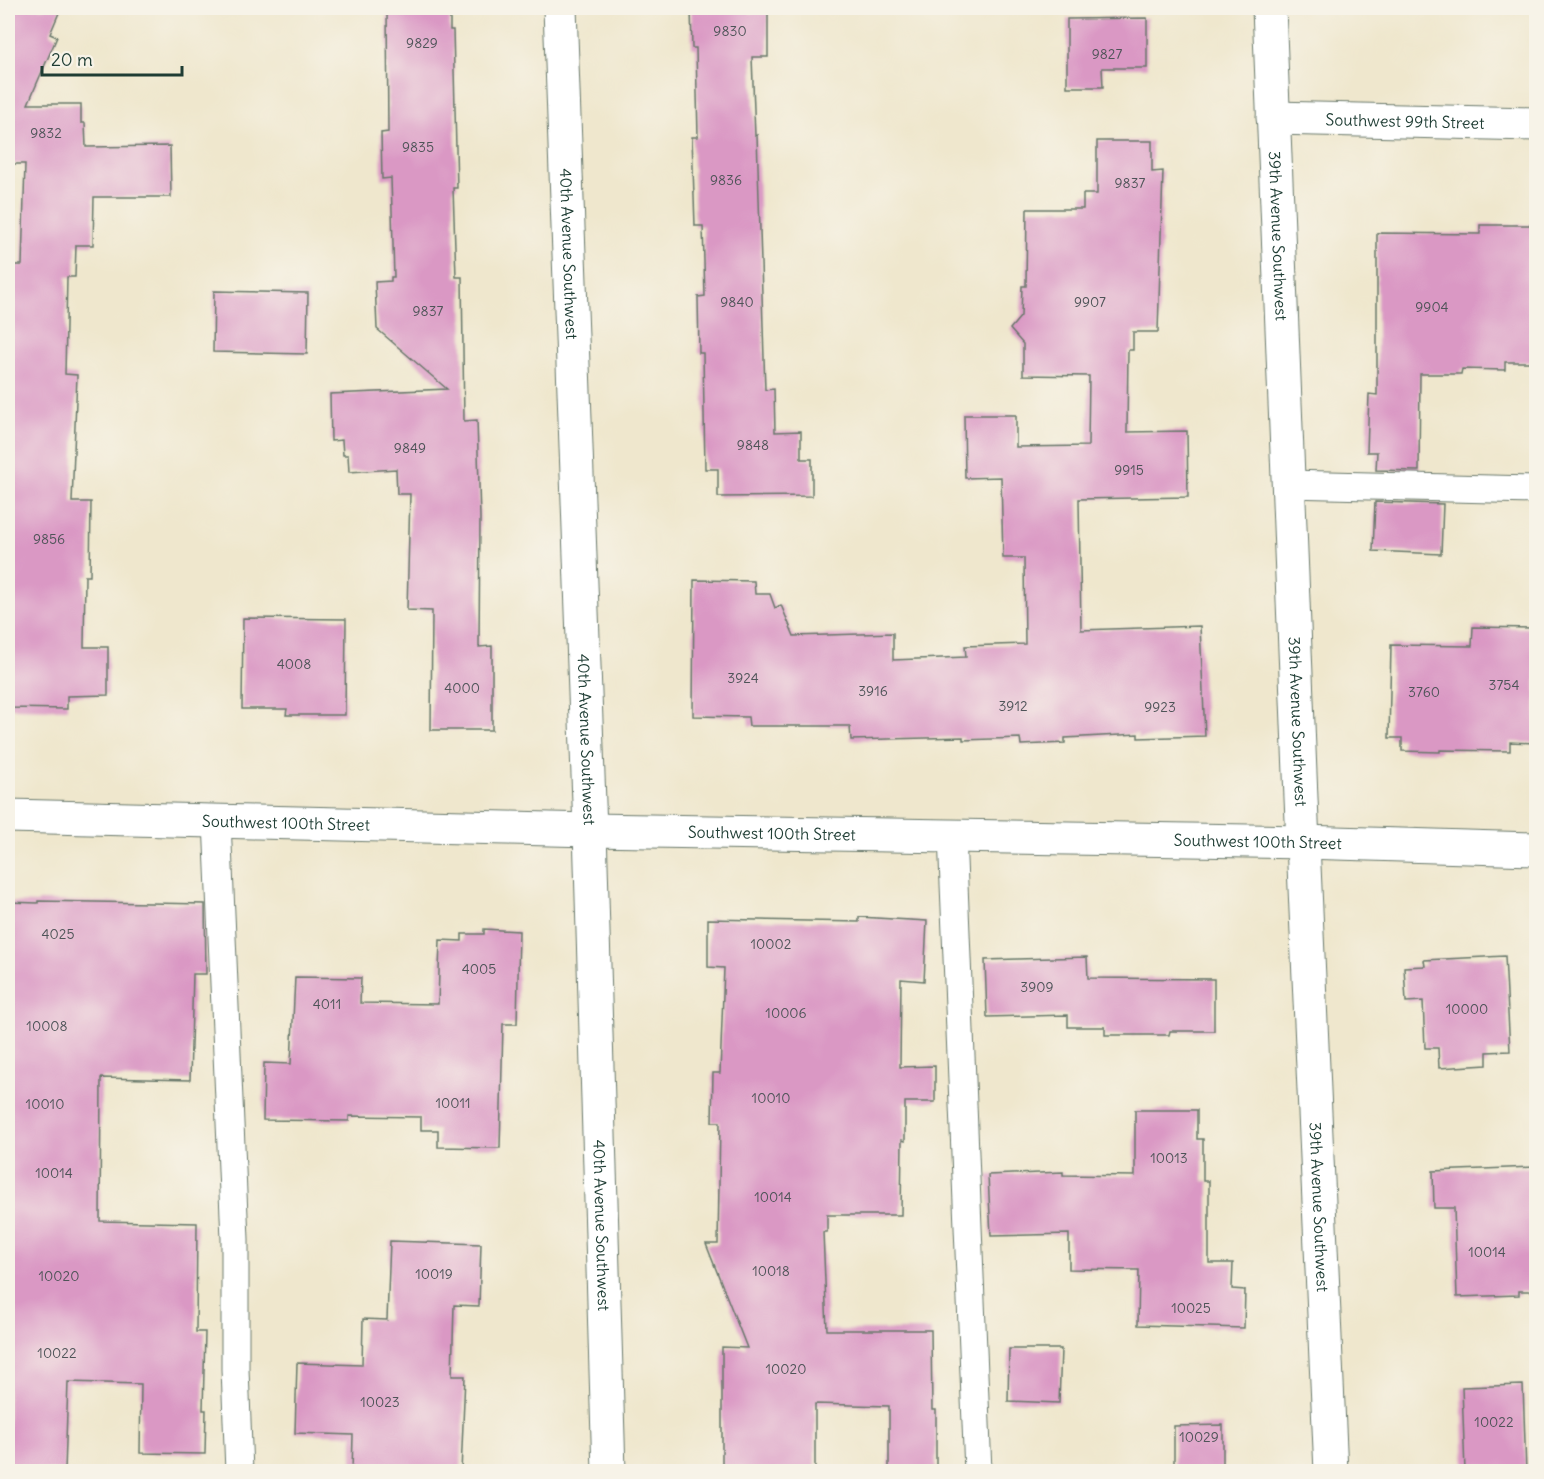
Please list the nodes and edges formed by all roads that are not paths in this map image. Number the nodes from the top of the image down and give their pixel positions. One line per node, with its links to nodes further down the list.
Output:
1 (560, 8): 9 (street, 40th Avenue Southwest)
2 (1269, 8): 3 (street, 39th Avenue Southwest)
3 (1273, 118): 4 (street, Southwest 99th Street); 5 (street, 39th Avenue Southwest)
4 (1536, 124)
5 (1288, 484): 6 (lane); 11 (street, 39th Avenue Southwest)
6 (1536, 490)
7 (8, 816): 8 (street, Southwest 100th Street)
8 (217, 821): 9 (street, Southwest 100th Street); 13 (lane)
9 (590, 830): 10 (street, Southwest 100th Street); 14 (street, 40th Avenue Southwest)
10 (952, 836): 11 (street, Southwest 100th Street); 15 (lane)
11 (1303, 842): 12 (street, Southwest 100th Street); 16 (street, 39th Avenue Southwest)
12 (1536, 849)
13 (239, 1472)
14 (609, 1472)
15 (978, 1472)
16 (1331, 1472)

